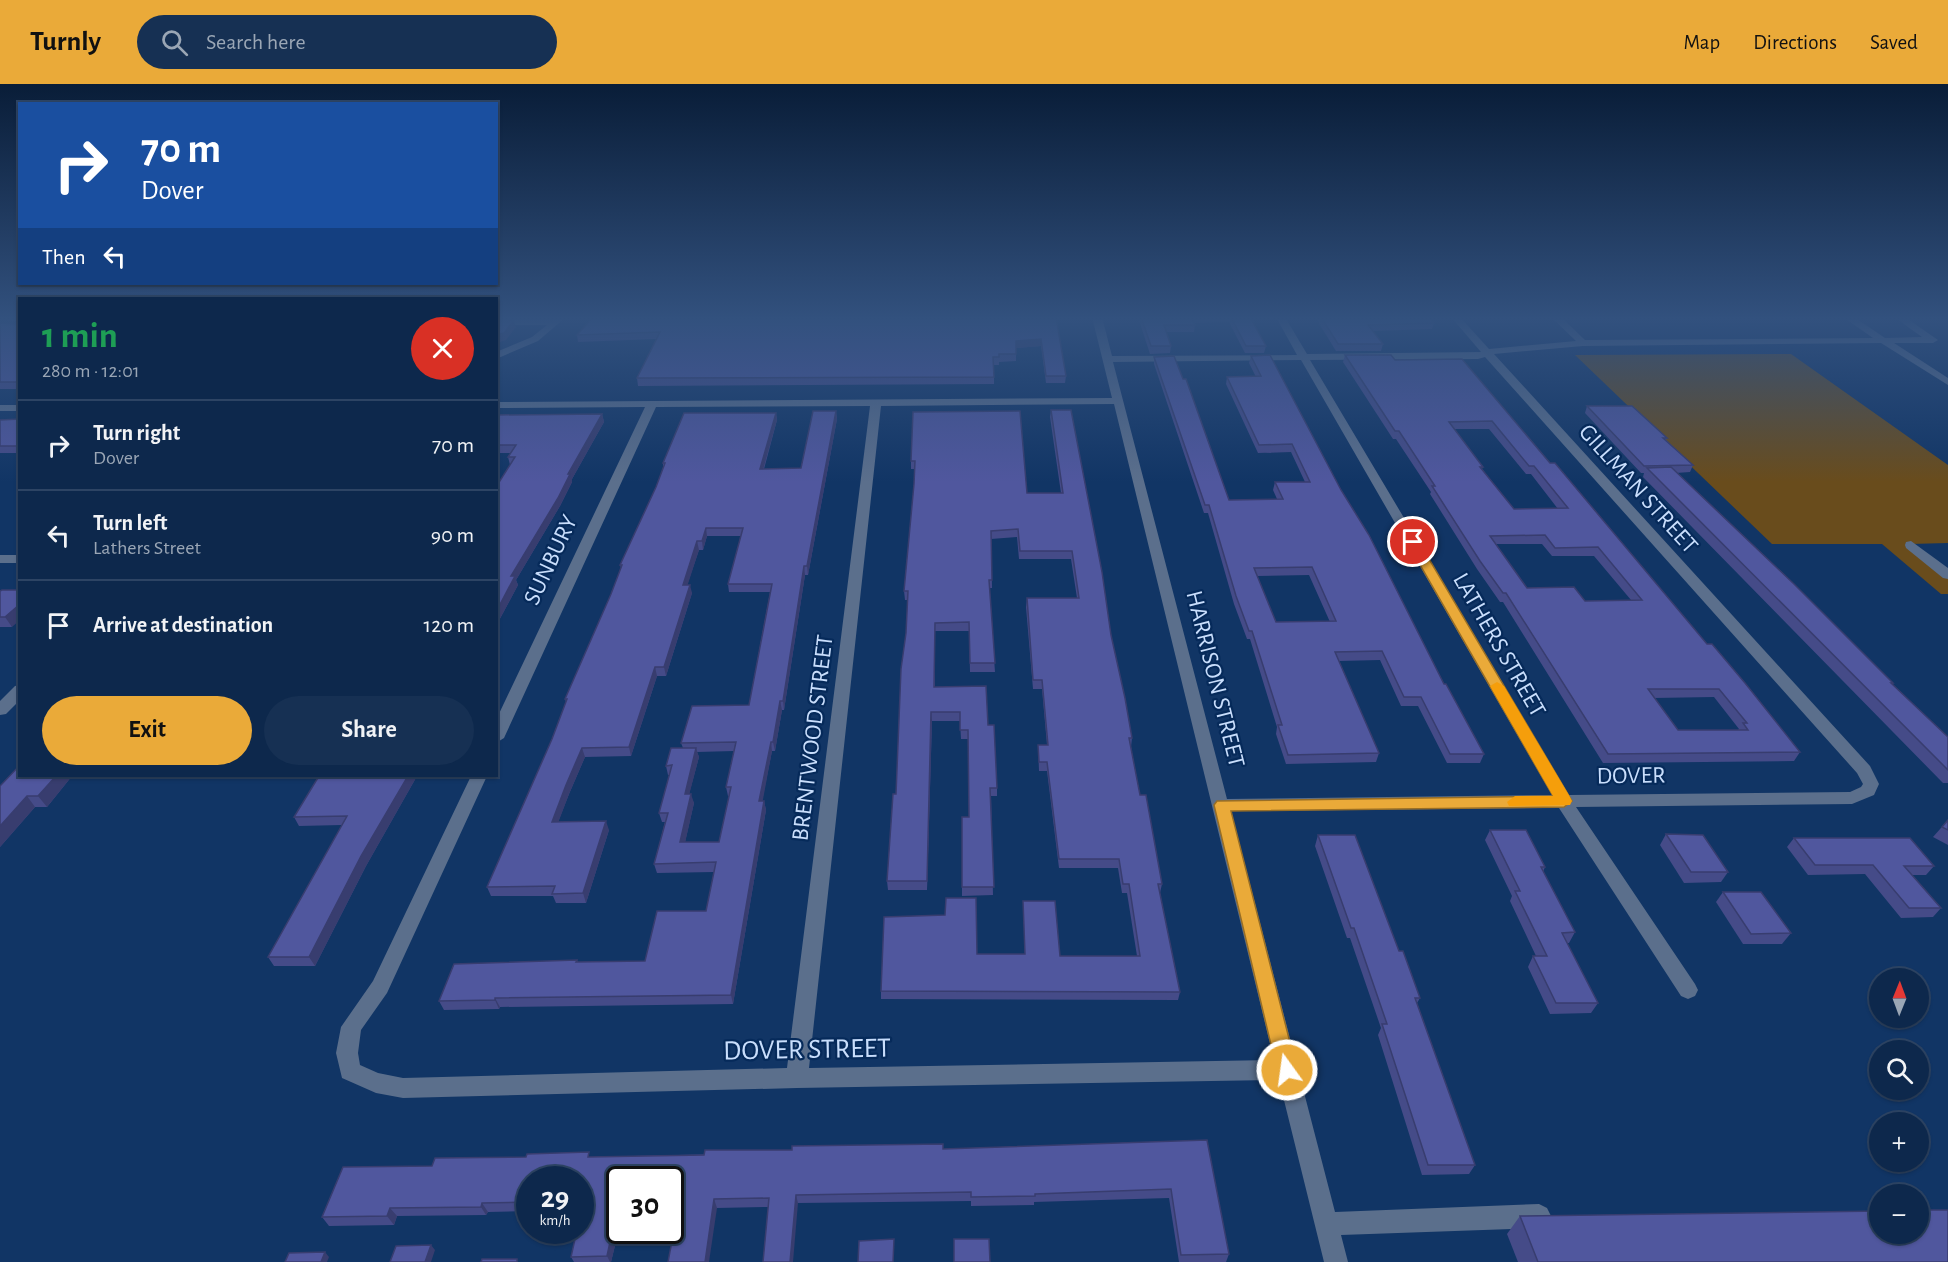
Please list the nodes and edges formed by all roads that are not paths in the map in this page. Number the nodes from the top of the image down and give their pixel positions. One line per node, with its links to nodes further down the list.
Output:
1 (1111, 372): 6 (street, HARRISON STREET)
2 (1313, 372): 21 (street, LATHERS STREET)
3 (1504, 372): 16 (street, GILLMAN STREET)
4 (1932, 372): 5 (street)
5 (1948, 382)
6 (1118, 401): 7 (street); 22 (street, HARRISON STREET)
7 (876, 403): 8 (street); 25 (street, BRENTWOOD STREET)
8 (652, 404): 9 (street); 19 (street, SUNBURY)
9 (498, 405)
10 (0, 408): 11 (street)
11 (18, 408)
12 (1911, 545): 15 (street)
13 (0, 559): 14 (street)
14 (18, 559)
15 (1948, 575)
16 (1790, 688): 21 (street, DOVER)
17 (18, 692): 18 (street)
18 (0, 710)
19 (498, 734)
20 (479, 777): 25 (street, DOVER STREET)
21 (1564, 801): 22 (street, DOVER); 23 (street, LATHERS STREET)
22 (1222, 805): 24 (street, HARRISON STREET)
23 (1688, 990)
24 (1287, 1070): 25 (street, DOVER STREET); 27 (street, HARRISON STREET)
25 (797, 1078)
26 (1564, 1216): 27 (street)
27 (1326, 1224): 28 (street, HARRISON STREET)
28 (1336, 1262)

